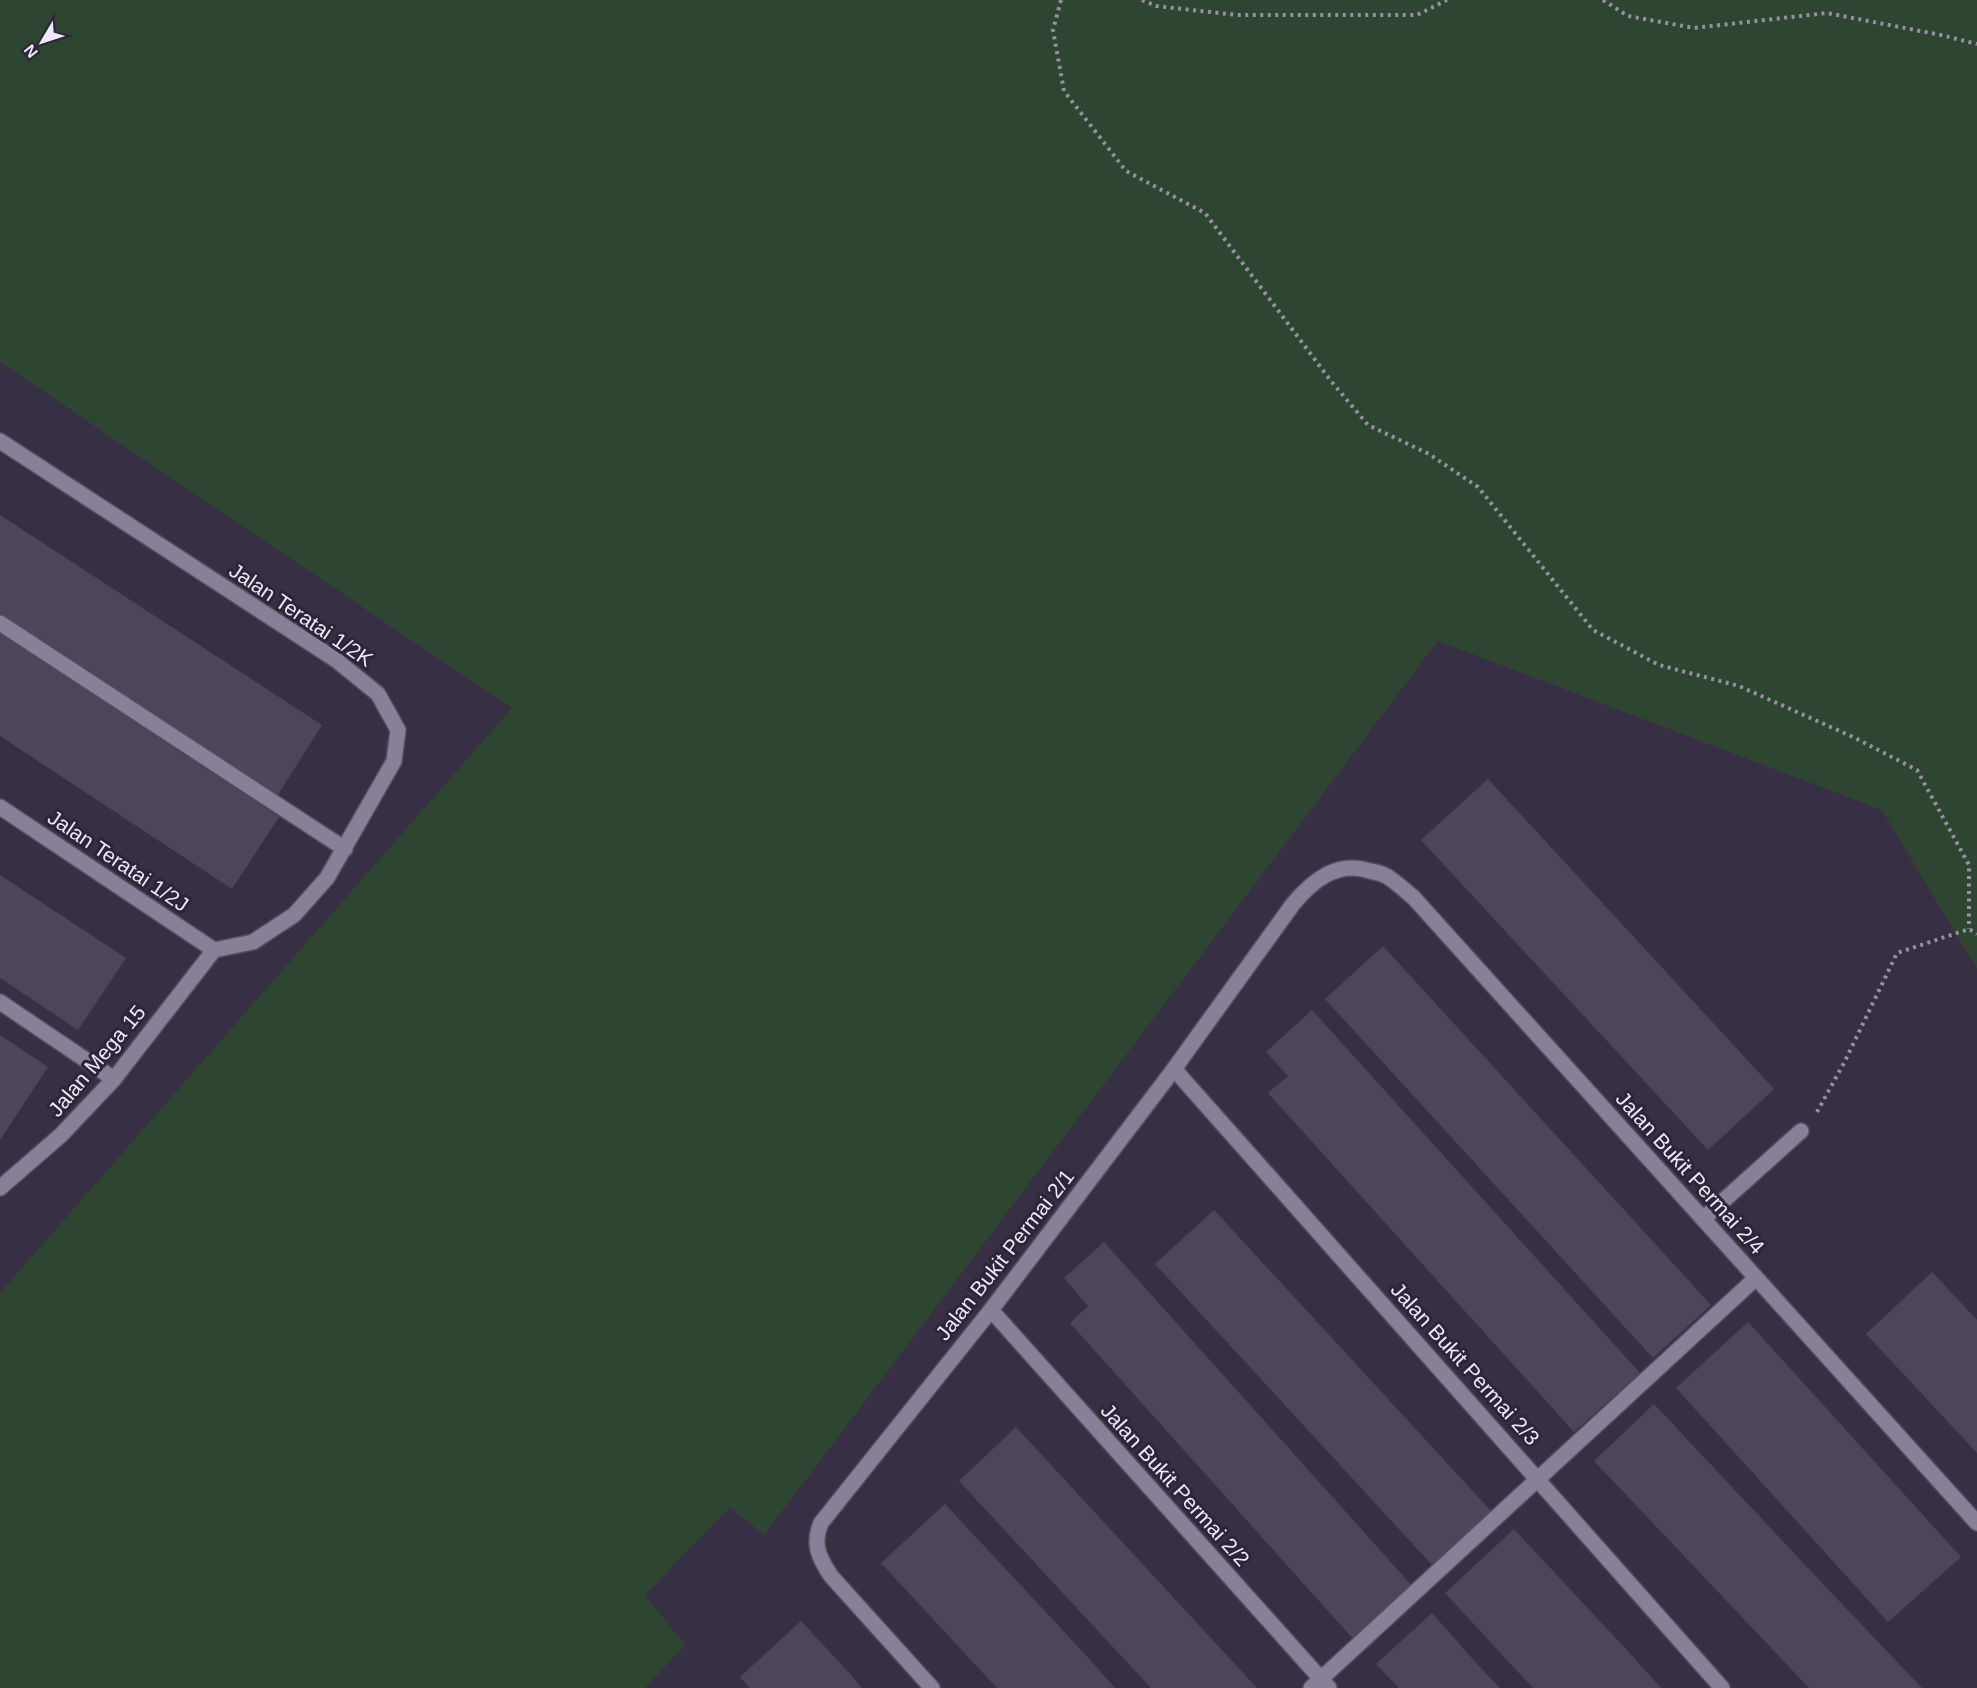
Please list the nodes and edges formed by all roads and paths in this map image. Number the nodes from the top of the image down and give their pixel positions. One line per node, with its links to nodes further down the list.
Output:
1 (1061, 0): 11 (path)
2 (1142, 0): 3 (path)
3 (1447, 0)
4 (1603, 0): 5 (path)
5 (1977, 44)
6 (0, 441): 9 (street, Jalan Teratai 1/2K)
7 (0, 623): 9 (street)
8 (0, 807): 13 (street, Jalan Teratai 1/2J)
9 (345, 849): 13 (street, Jalan Teratai 1/2K)
10 (1359, 867): 15 (street, Jalan Bukit Permai 2/1); 19 (street, Jalan Bukit Permai 2/4)
11 (1969, 928): 12 (path); 17 (path)
12 (1977, 934)
13 (214, 950): 16 (street, Jalan Mega 15)
14 (0, 1002): 16 (street)
15 (1174, 1069): 21 (street, Jalan Bukit Permai 2/1); 22 (street, Jalan Bukit Permai 2/3)
16 (114, 1079): 18 (street, Jalan Mega 15)
17 (1801, 1131): 19 (street)
18 (0, 1188)
19 (1703, 1219): 20 (street, Jalan Bukit Permai 2/4)
20 (1756, 1278): 22 (street); 23 (street, Jalan Bukit Permai 2/4)
21 (991, 1310): 24 (street, Jalan Bukit Permai 2/2); 25 (street, Jalan Bukit Permai 2/1)
22 (1539, 1479): 24 (street); 26 (street, Jalan Bukit Permai 2/3)
23 (1977, 1523)
24 (1320, 1685)
25 (932, 1688)
26 (1722, 1688)

